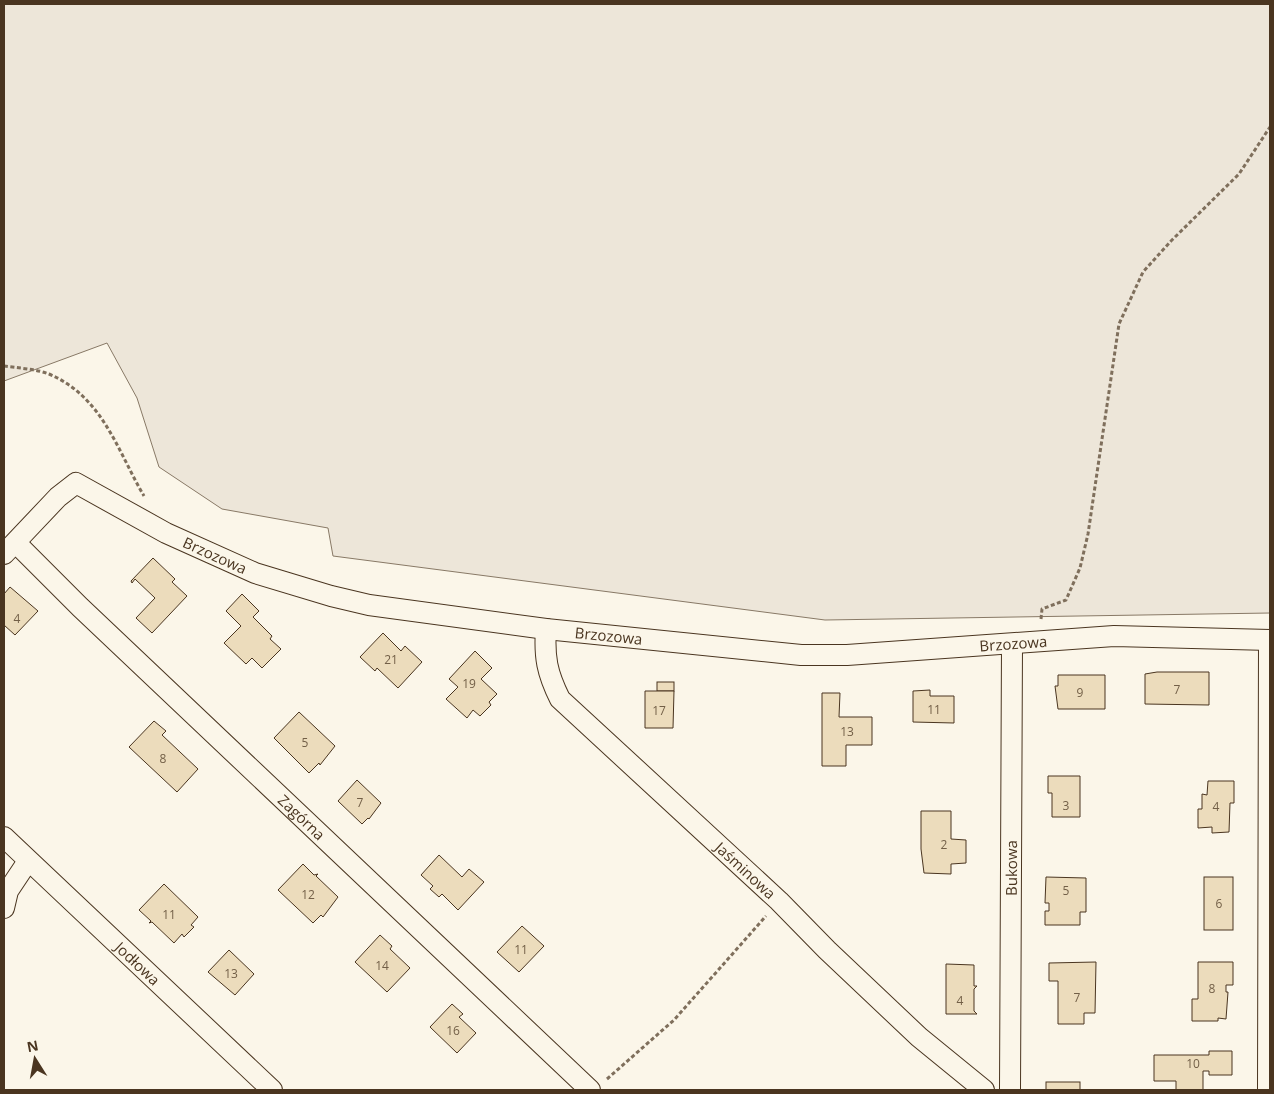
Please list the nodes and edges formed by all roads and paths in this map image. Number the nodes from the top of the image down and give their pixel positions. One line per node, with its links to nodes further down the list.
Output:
1 (1270, 127): 7 (path)
2 (4, 366): 3 (path)
3 (147, 501)
4 (10, 548): 5 (street, Brzozowa); 13 (street, Zagórna)
5 (546, 629): 8 (street, Brzozowa); 11 (street, Jaśminowa)
6 (1270, 640): 7 (street, Brzozowa); 17 (street)
7 (1038, 643): 8 (street, Brzozowa)
8 (1012, 645): 16 (street, Bukowa)
9 (4, 837): 10 (street, Jodłowa)
10 (28, 861): 12 (street); 14 (street, Jodłowa)
11 (779, 901): 13 (path); 15 (street, Jaśminowa)
12 (4, 908)
13 (596, 1087)
14 (272, 1090)
15 (984, 1090)
16 (1010, 1090)
17 (1268, 1090)

